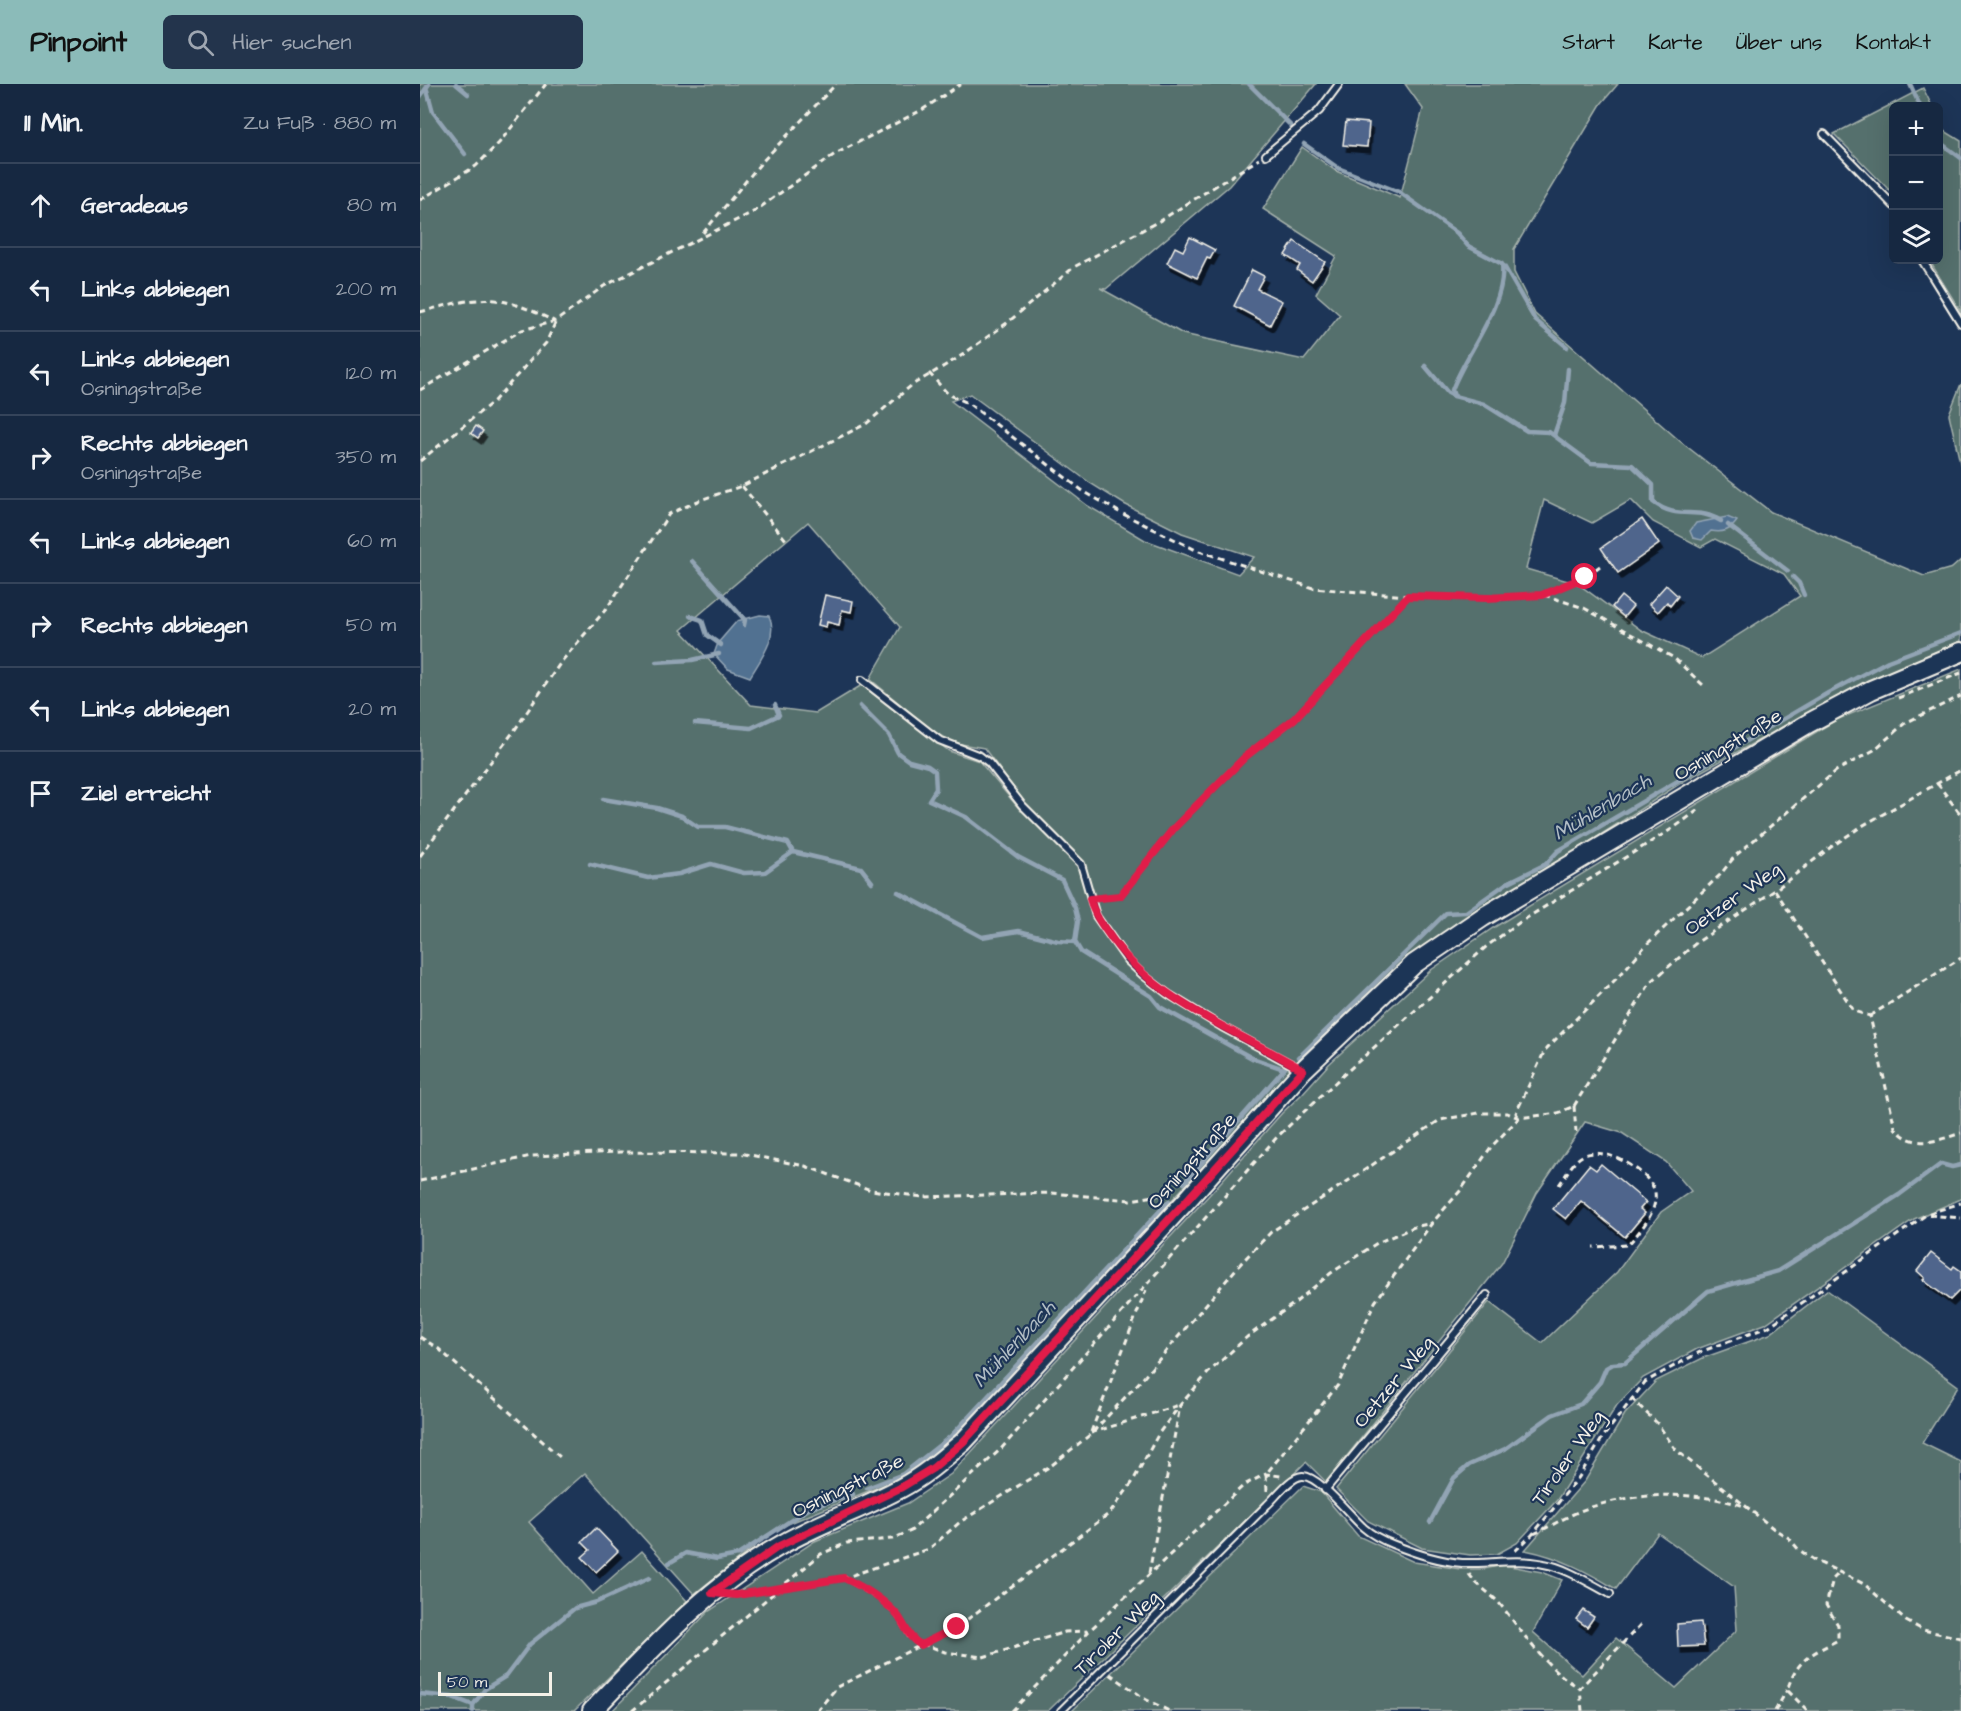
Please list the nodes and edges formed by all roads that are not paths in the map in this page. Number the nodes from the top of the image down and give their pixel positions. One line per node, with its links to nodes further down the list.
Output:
1 (1339, 84): 3 (lane)
2 (1824, 134): 4 (lane)
3 (1266, 155)
4 (1889, 202)
5 (1924, 264): 6 (lane)
6 (1961, 323)
7 (1961, 652): 9 (main road, Osningstraße)
8 (862, 680): 9 (lane)
9 (1303, 1070): 13 (main road, Osningstraße)
10 (1487, 1295): 11 (lane, Oetzer Weg)
11 (1325, 1490): 12 (lane, Tiroler Weg); 14 (lane, Tiroler Weg)
12 (1610, 1594)
13 (592, 1711)
14 (1061, 1711)

